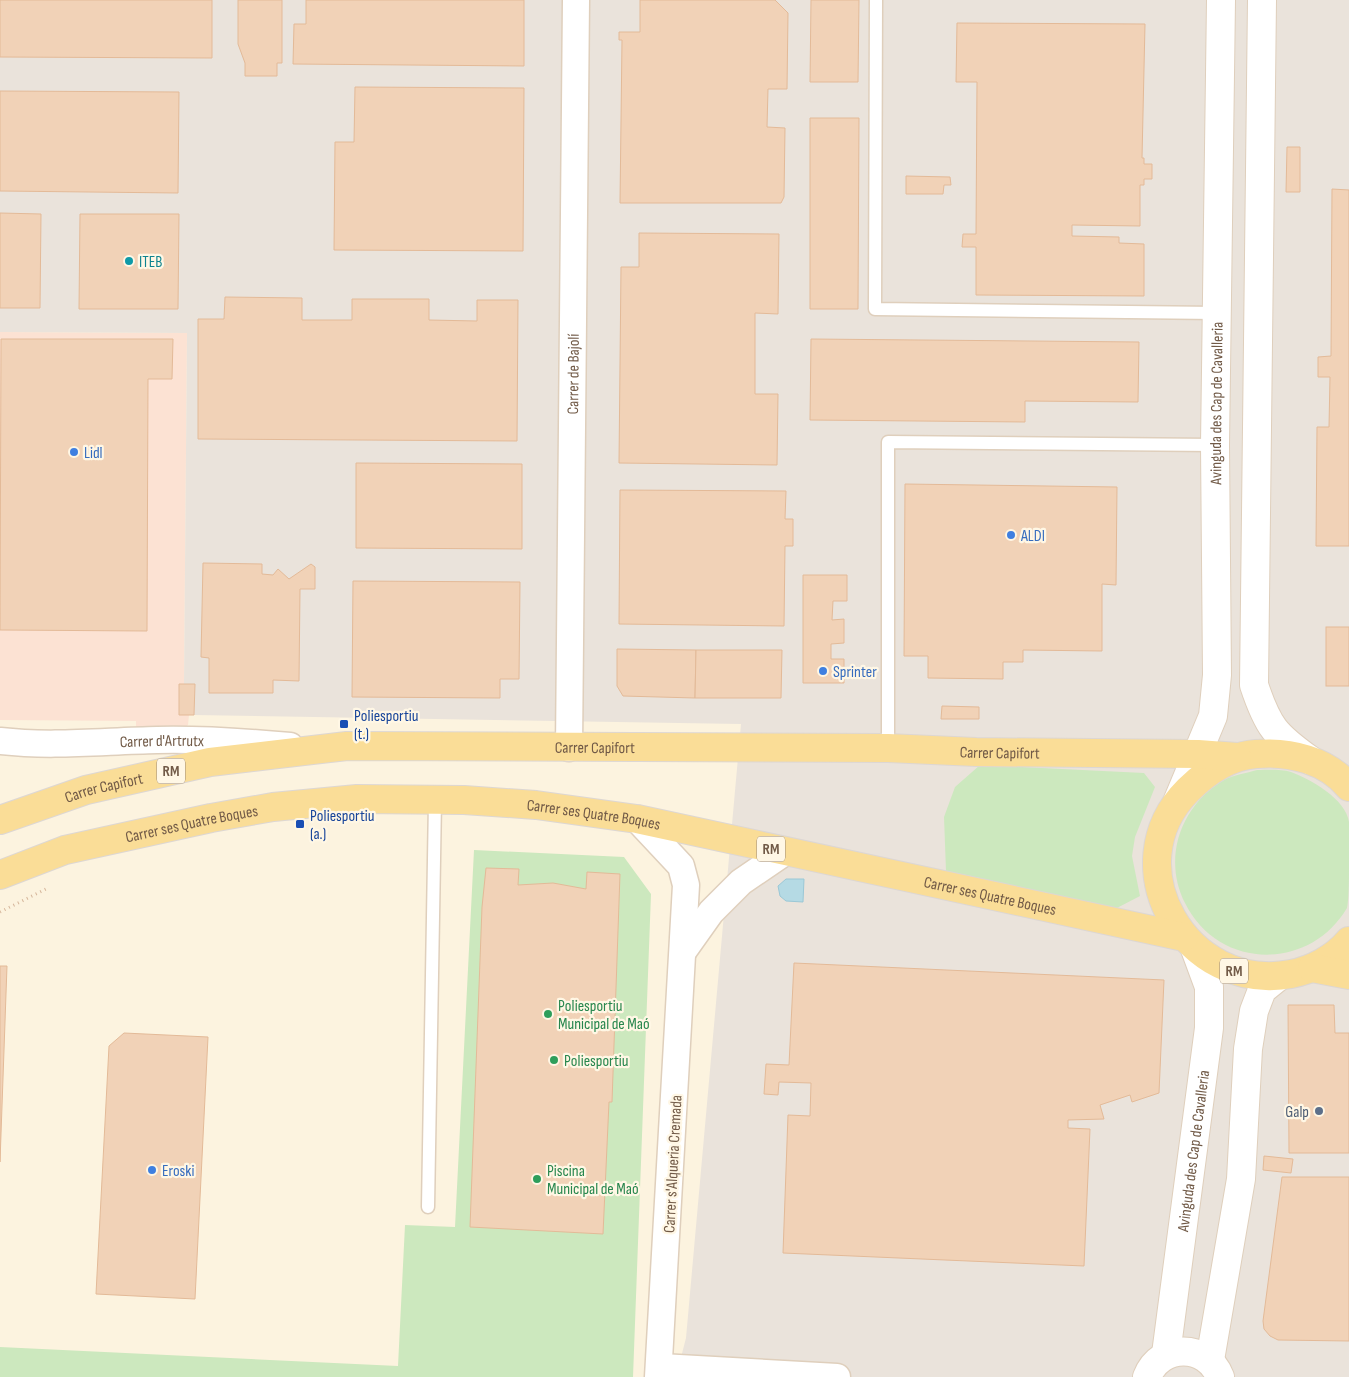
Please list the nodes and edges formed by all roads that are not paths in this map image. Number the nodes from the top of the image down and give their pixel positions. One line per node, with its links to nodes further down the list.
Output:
1 (576, 0): 8 (street, Carrer de Bajolí)
2 (876, 0): 5 (lane)
3 (1221, 0): 5 (street, Avinguda des Cap de Cavalleria)
4 (1262, 0): 13 (street)
5 (1217, 313): 6 (street, Avinguda des Cap de Cavalleria)
6 (1215, 446): 9 (lane); 11 (street, Avinguda des Cap de Cavalleria)
7 (0, 741): 10 (street, Carrer d'Artrutx)
8 (569, 748): 9 (main road, Carrer Capifort / RM); 10 (main road, Carrer Capifort / RM)
9 (888, 748): 11 (main road, Carrer Capifort / RM)
10 (323, 749): 19 (main road, Carrer Capifort / RM)
11 (1198, 754): 12 (main road, RM); 16 (street, Avinguda des Cap de Cavalleria)
12 (1237, 757): 13 (main road, RM); 16 (main road, RM)
13 (1315, 762): 14 (main road, RM); 15 (main road, RM)
14 (1349, 762)
15 (1349, 787)
16 (1178, 800): 23 (main road, RM)
17 (434, 801): 18 (main road, Carrer ses Quatre Boques / RM); 21 (main road, Carrer ses Quatre Boques / RM); 28 (lane)
18 (637, 819): 20 (main road, Carrer ses Quatre Boques / RM); 24 (street, Carrer s'Alqueria Cremada)
19 (0, 820)
20 (785, 852): 23 (main road, Carrer ses Quatre Boques / RM); 24 (street)
21 (1, 875)
22 (1349, 941): 25 (main road, RM)
23 (1190, 943): 27 (main road, RM); 29 (street, Avinguda des Cap de Cavalleria)
24 (684, 950): 31 (street, Carrer s'Alqueria Cremada)
25 (1312, 968): 26 (main road, RM); 27 (main road, RM)
26 (1349, 975)
27 (1278, 977): 30 (street)
28 (428, 1207)
29 (1166, 1354): 30 (street); 33 (street)
30 (1215, 1369)
31 (660, 1372): 32 (street)
32 (837, 1377)
33 (1147, 1377)

